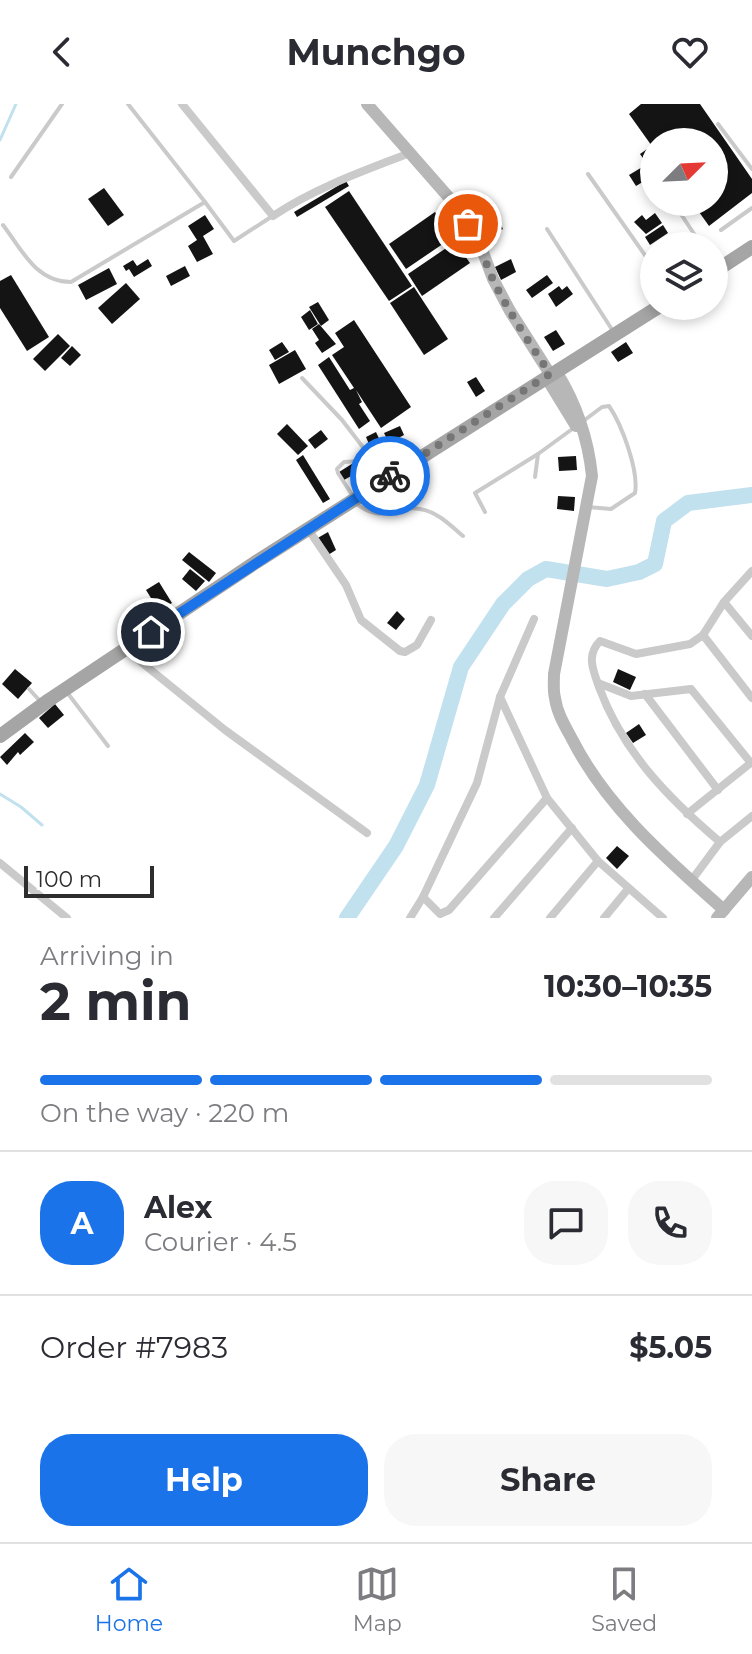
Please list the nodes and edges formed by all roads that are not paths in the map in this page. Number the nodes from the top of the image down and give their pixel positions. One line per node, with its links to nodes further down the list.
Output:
1 (62, 104): 9 (lane)
2 (128, 104): 10 (lane)
3 (182, 104): 12 (street)
4 (367, 104): 6 (street)
5 (718, 124): 7 (lane)
6 (410, 153): 12 (street); 21 (street)
7 (752, 169)
8 (588, 174): 17 (lane)
9 (11, 177)
10 (205, 202): 12 (lane); 13 (lane)
11 (752, 208): 15 (lane)
12 (273, 216)
13 (3, 225)
14 (547, 229): 20 (lane)
15 (721, 230)
16 (752, 247): 18 (main road)
17 (640, 248)
18 (728, 261)
19 (640, 318): 20 (main road)
20 (615, 333): 21 (main road)
21 (550, 374): 23 (street); 26 (main road)
22 (302, 378): 26 (lane)
23 (580, 428): 24 (lane); 28 (street); 28 (lane)
24 (538, 454): 25 (lane); 29 (lane)
25 (535, 477)
26 (384, 479): 27 (main road); 27 (lane)
27 (354, 499): 30 (main road); 31 (lane)
28 (586, 507): 59 (street)
29 (485, 512)
30 (308, 529): 35 (street); 38 (main road)
31 (463, 536)
32 (752, 571): 33 (street)
33 (724, 602): 36 (street); 37 (street)
34 (534, 619): 43 (street)
35 (431, 620)
36 (703, 635): 39 (street); 44 (street)
37 (752, 636)
38 (125, 649): 41 (main road); 54 (street)
39 (598, 683): 42 (street); 51 (street)
40 (29, 689): 45 (lane)
41 (65, 689): 45 (main road); 47 (lane)
42 (645, 694): 48 (street); 49 (street)
43 (500, 697): 50 (street); 61 (street)
44 (752, 698)
45 (43, 704): 46 (main road)
46 (0, 736)
47 (108, 746)
48 (752, 763): 49 (street)
49 (718, 790): 51 (street)
50 (547, 798): 53 (street); 61 (street)
51 (687, 814): 55 (street)
52 (752, 816): 55 (street)
53 (572, 828): 56 (street); 66 (street)
54 (367, 833)
55 (720, 842): 59 (street)
56 (598, 861): 60 (street); 67 (street)
57 (0, 863): 64 (street)
58 (752, 878): 62 (street)
59 (691, 881): 62 (street)
60 (628, 889): 63 (street); 68 (street)
61 (423, 897): 65 (street)
62 (724, 915)
63 (659, 917)
64 (67, 918)
65 (410, 918)
66 (494, 918)
67 (550, 918)
68 (604, 918)

